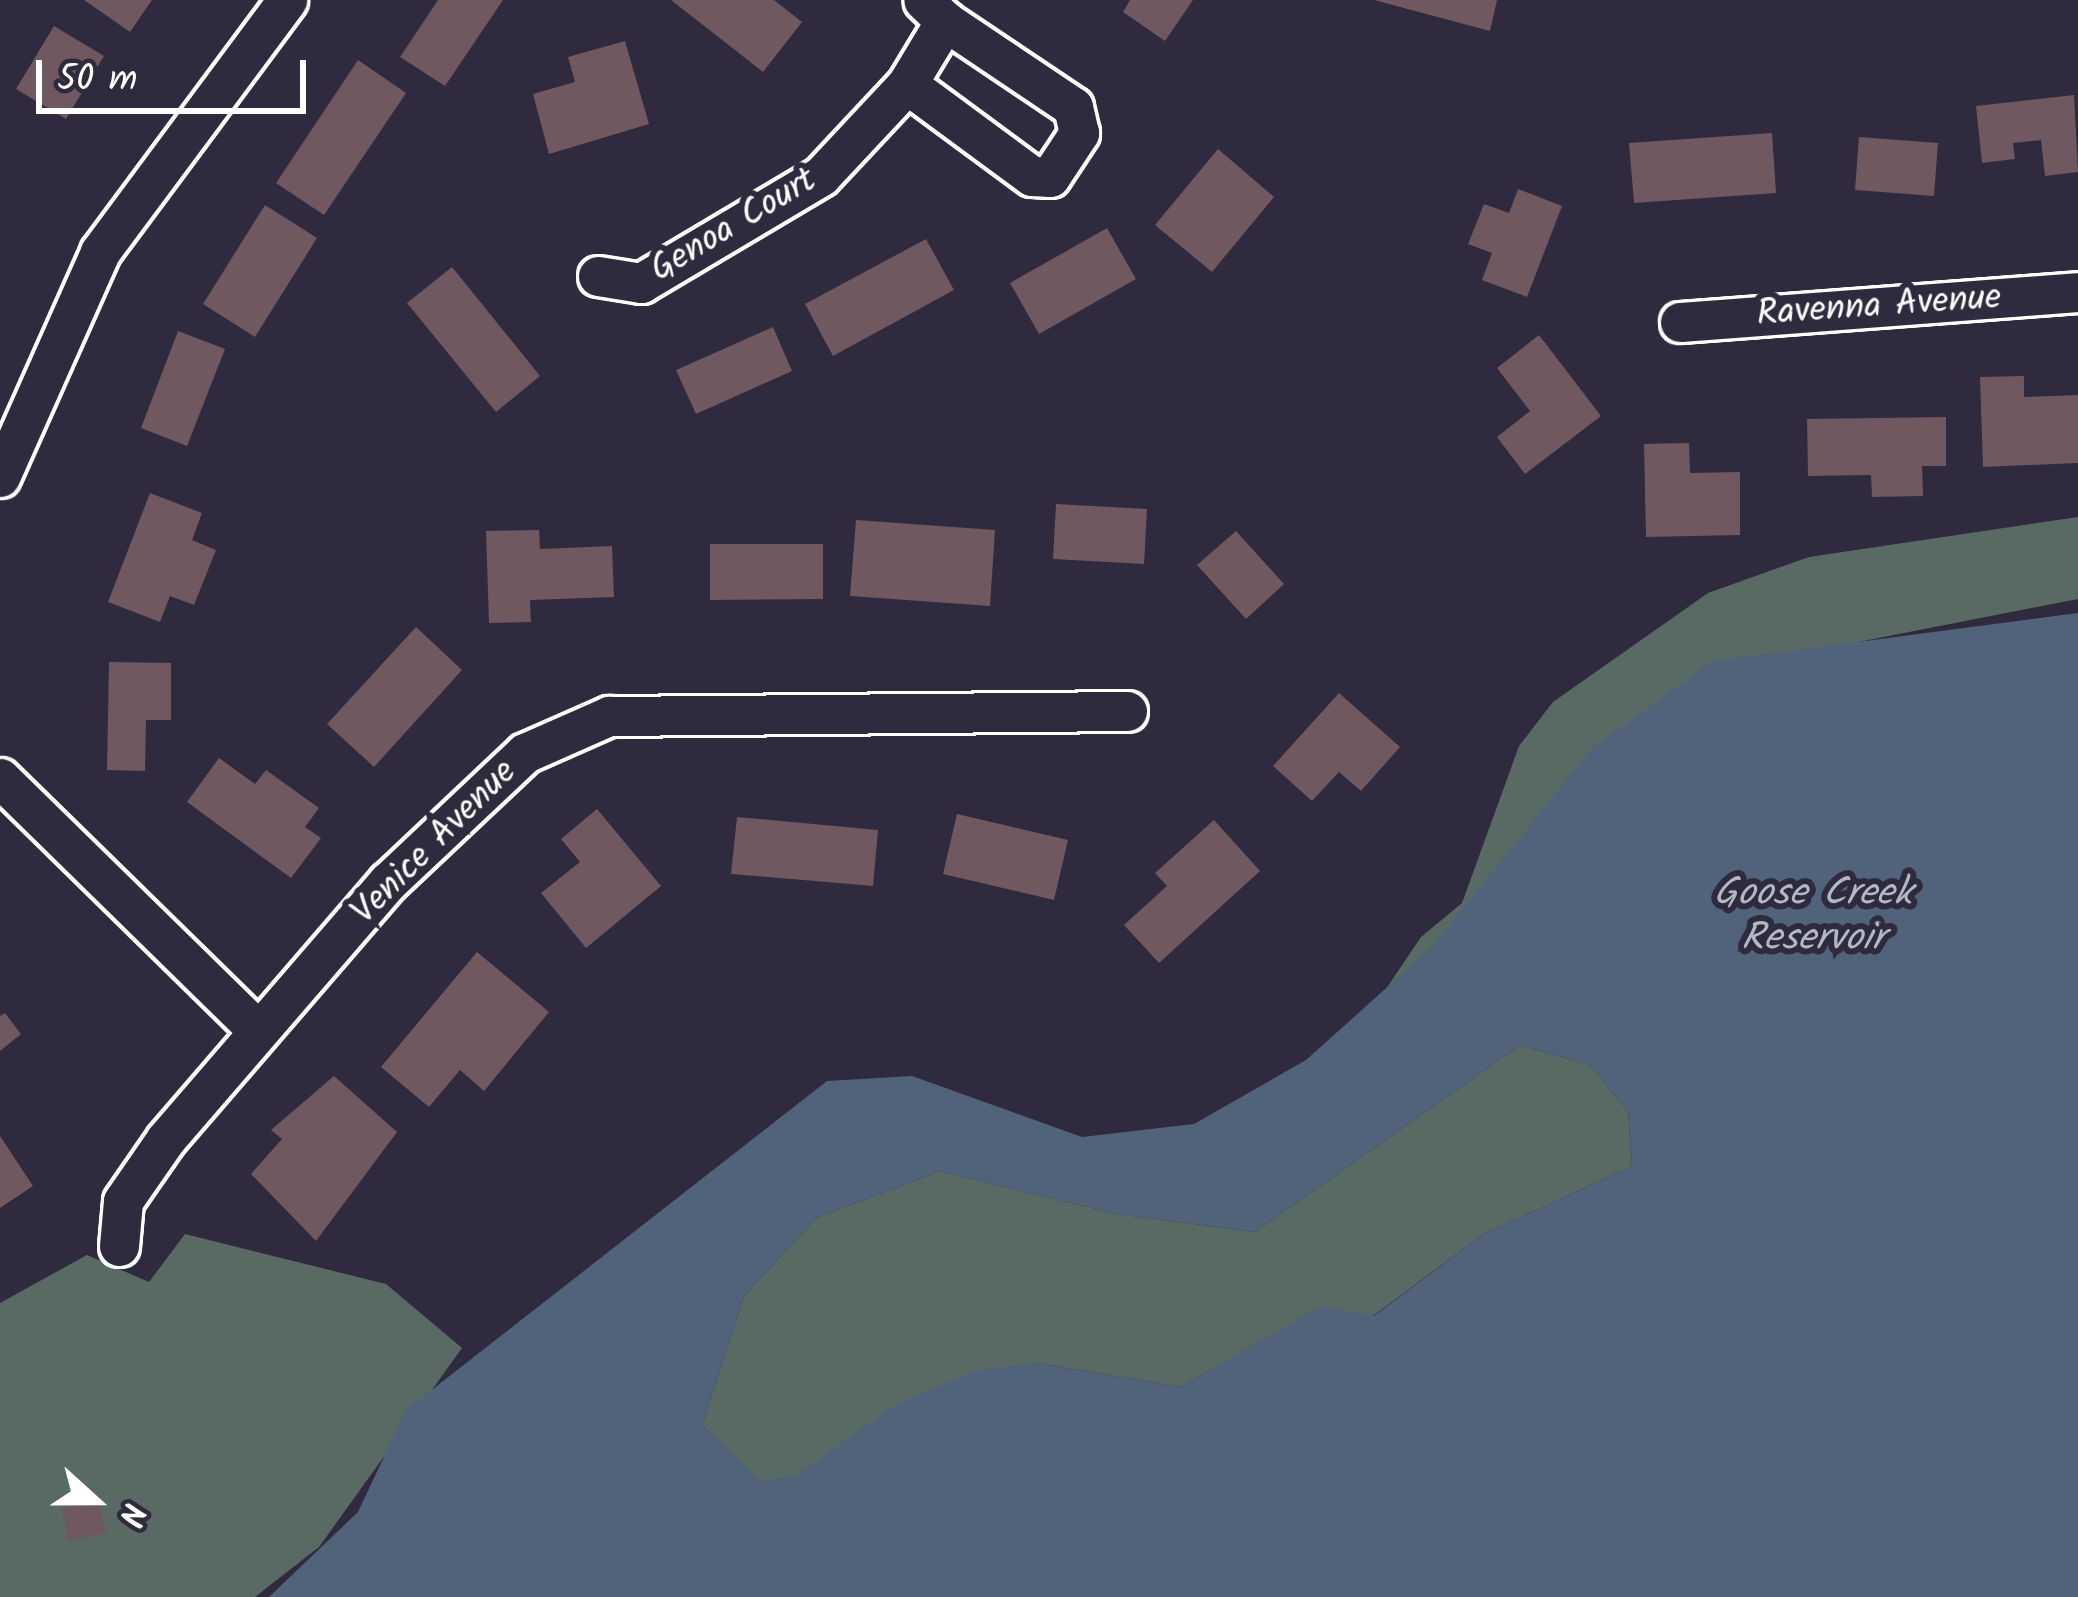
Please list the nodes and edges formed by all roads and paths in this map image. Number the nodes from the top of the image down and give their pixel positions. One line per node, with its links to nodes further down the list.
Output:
1 (287, 0): 7 (street)
2 (934, 10): 3 (street, Genoa Court); 3 (street, Genoa Court)
3 (907, 84): 4 (street, Genoa Court)
4 (598, 276)
5 (2078, 292): 6 (street, Ravenna Avenue)
6 (1679, 322)
7 (0, 477)
8 (1127, 711): 10 (street, Venice Avenue)
9 (0, 778): 10 (street)
10 (258, 1030): 11 (street, Venice Avenue)
11 (119, 1246)

